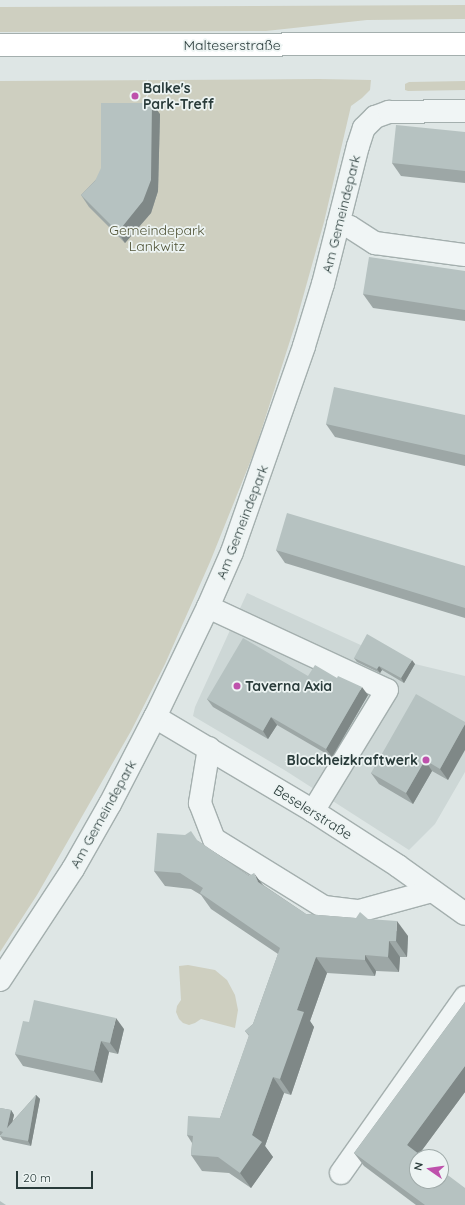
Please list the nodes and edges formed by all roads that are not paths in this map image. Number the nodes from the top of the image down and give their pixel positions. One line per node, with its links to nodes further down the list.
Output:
1 (465, 44): 2 (main road, Malteserstraße)
2 (0, 45)
3 (465, 111): 4 (street, Am Gemeindepark)
4 (338, 224): 5 (street); 6 (street, Am Gemeindepark)
5 (465, 255)
6 (208, 607): 7 (street, Am Gemeindepark); 9 (street)
7 (155, 717): 8 (street, Beselerstraße); 12 (street, Am Gemeindepark)
8 (209, 748): 9 (street, Beselerstraße); 10 (street)
9 (314, 811): 10 (street, Beselerstraße)
10 (432, 891): 11 (street, Beselerstraße)
11 (465, 914)
12 (0, 980)
13 (465, 997): 14 (street)
14 (340, 1173)

